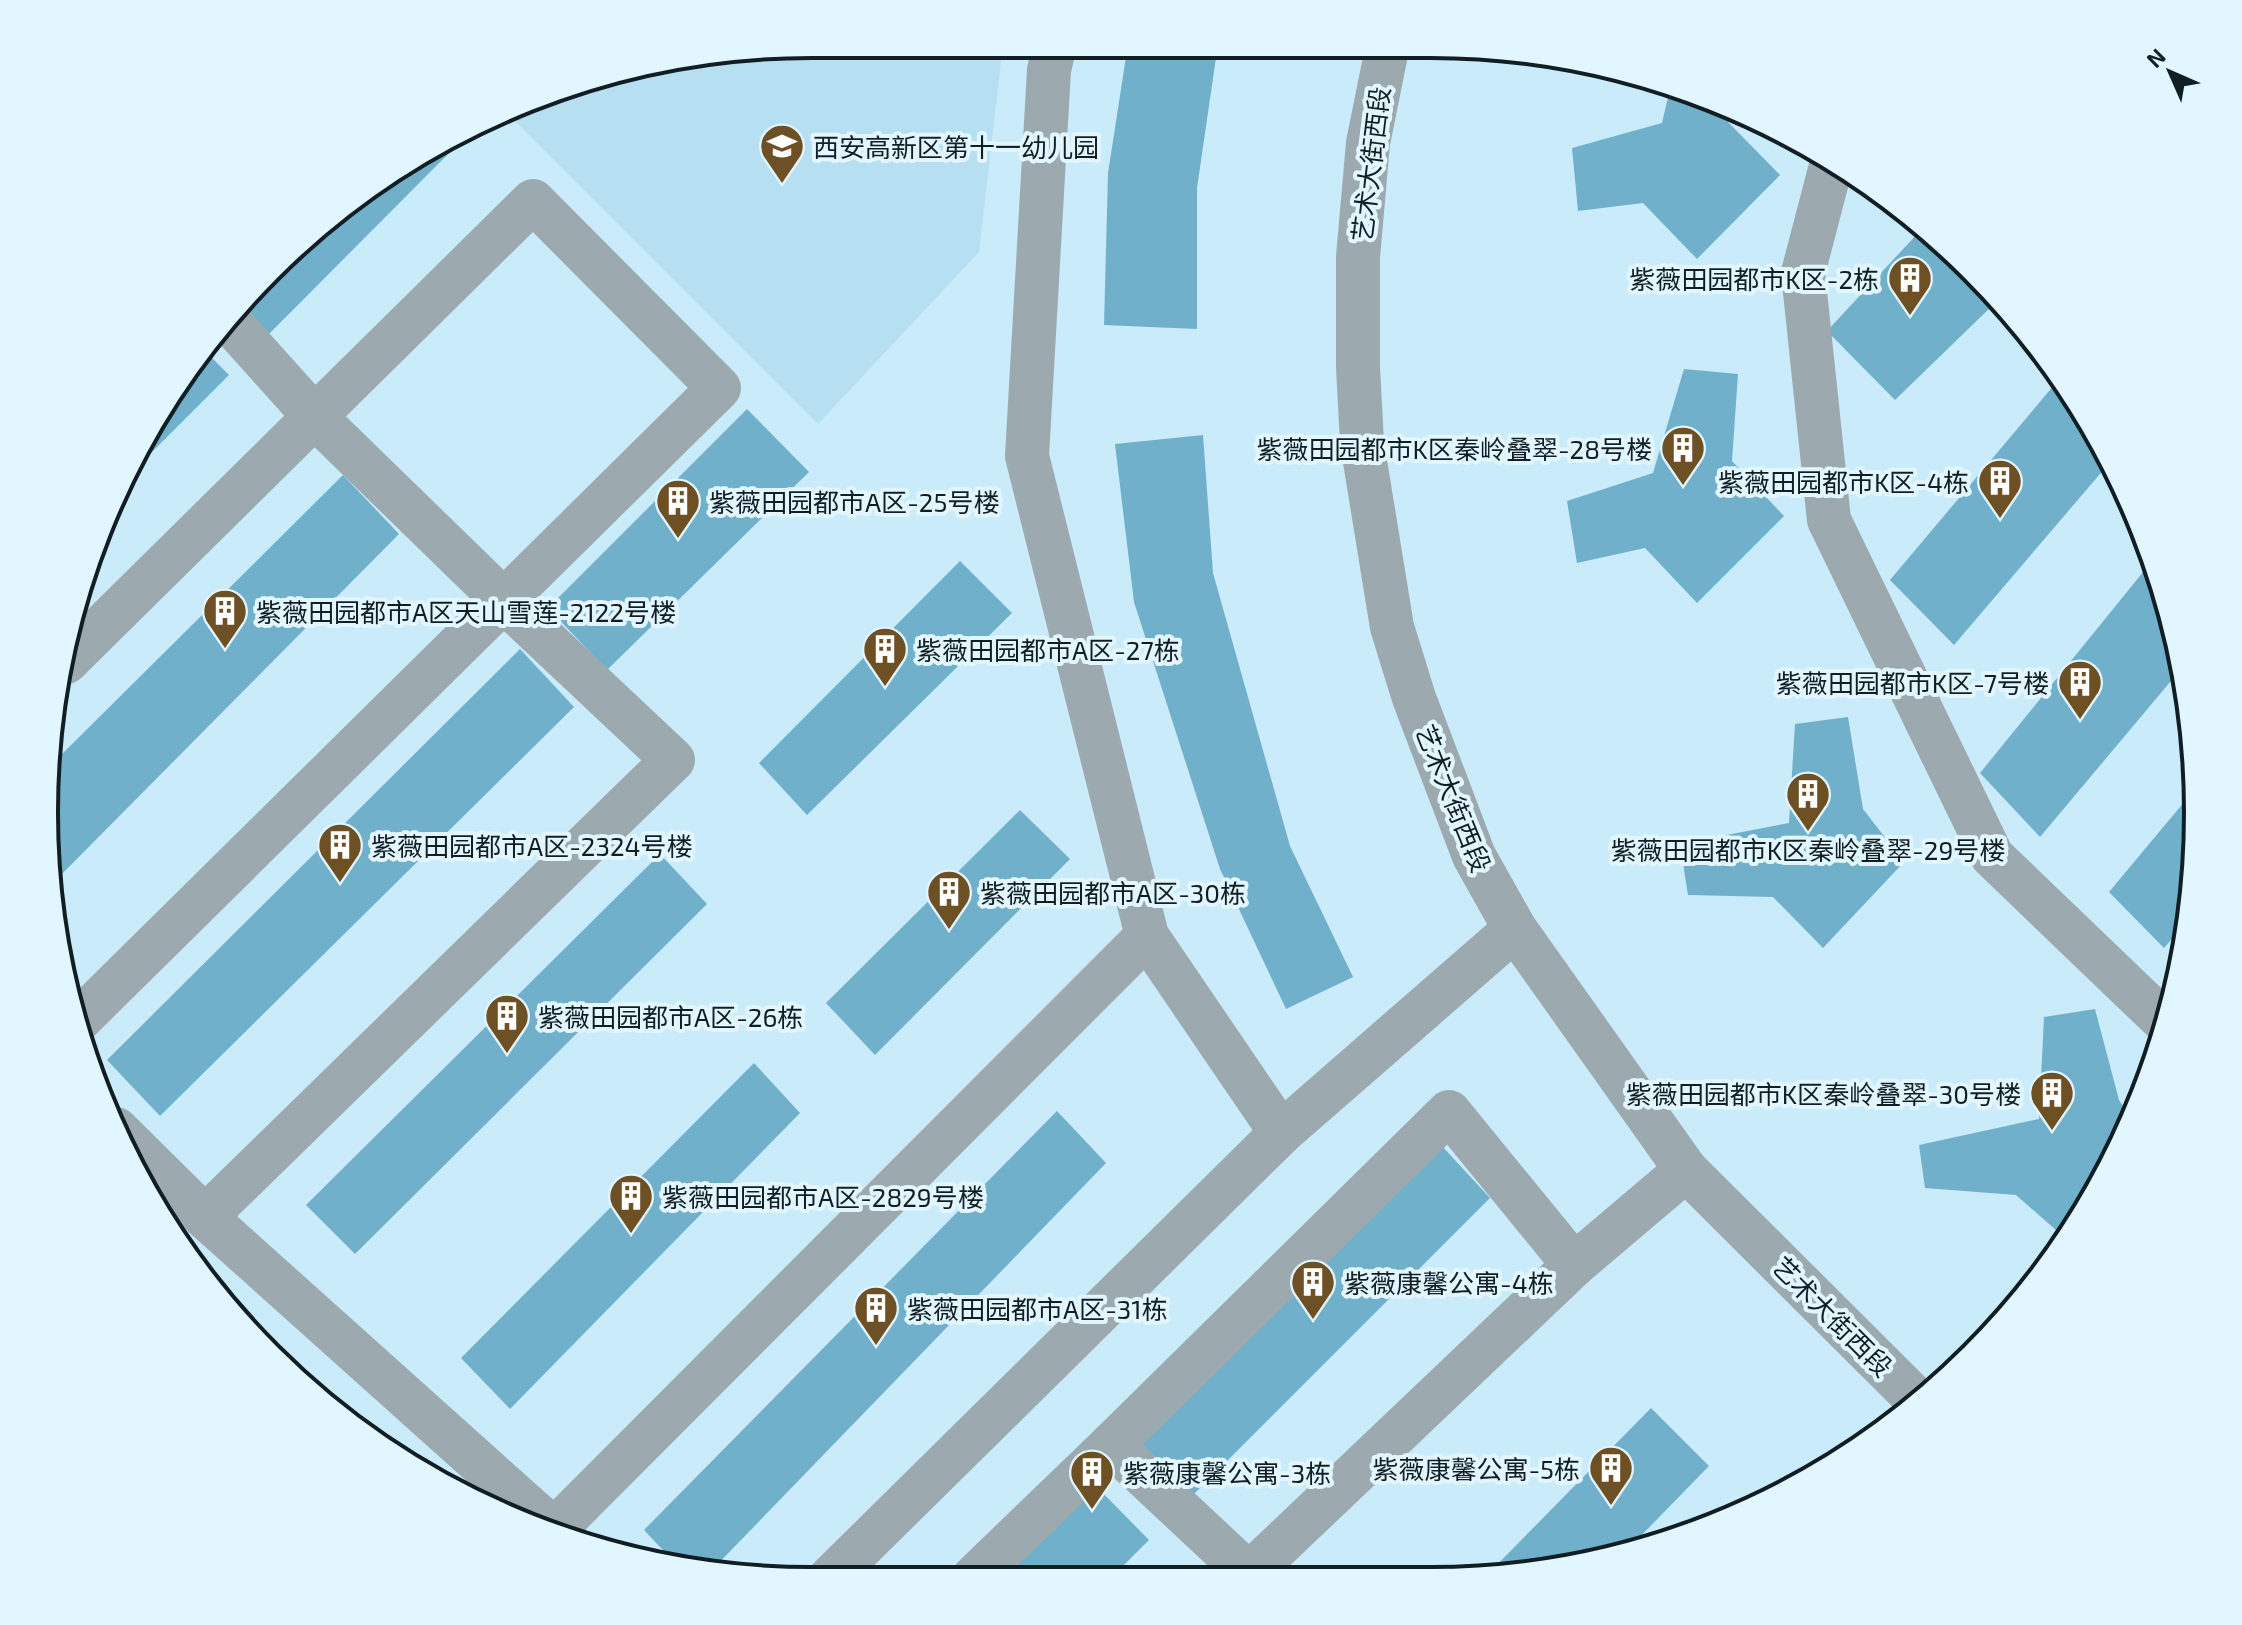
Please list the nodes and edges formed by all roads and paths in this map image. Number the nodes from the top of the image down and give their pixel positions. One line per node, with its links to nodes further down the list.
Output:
1 (1052, 58): 9 (street)
2 (1385, 58): 8 (street, 艺术大街西段)
3 (1829, 173): 11 (street)
4 (235, 328): 5 (street)
5 (314, 416): 6 (street); 6 (street); 7 (street)
6 (503, 600): 10 (street); 15 (street)
7 (75, 653)
8 (1515, 929): 12 (street); 14 (street, 艺术大街西段)
9 (1147, 936): 12 (street); 20 (street)
10 (86, 1013)
11 (2156, 1014)
12 (1281, 1133): 21 (street)
13 (139, 1152): 15 (street)
14 (1686, 1170): 16 (street); 17 (street, 艺术大街西段)
15 (205, 1217): 19 (street)
16 (1574, 1265): 18 (street); 24 (street)
17 (1910, 1393)
18 (1111, 1445): 22 (street); 23 (street)
19 (537, 1515)
20 (560, 1523)
21 (841, 1567)
22 (984, 1567)
23 (1240, 1567)
24 (1258, 1567)

